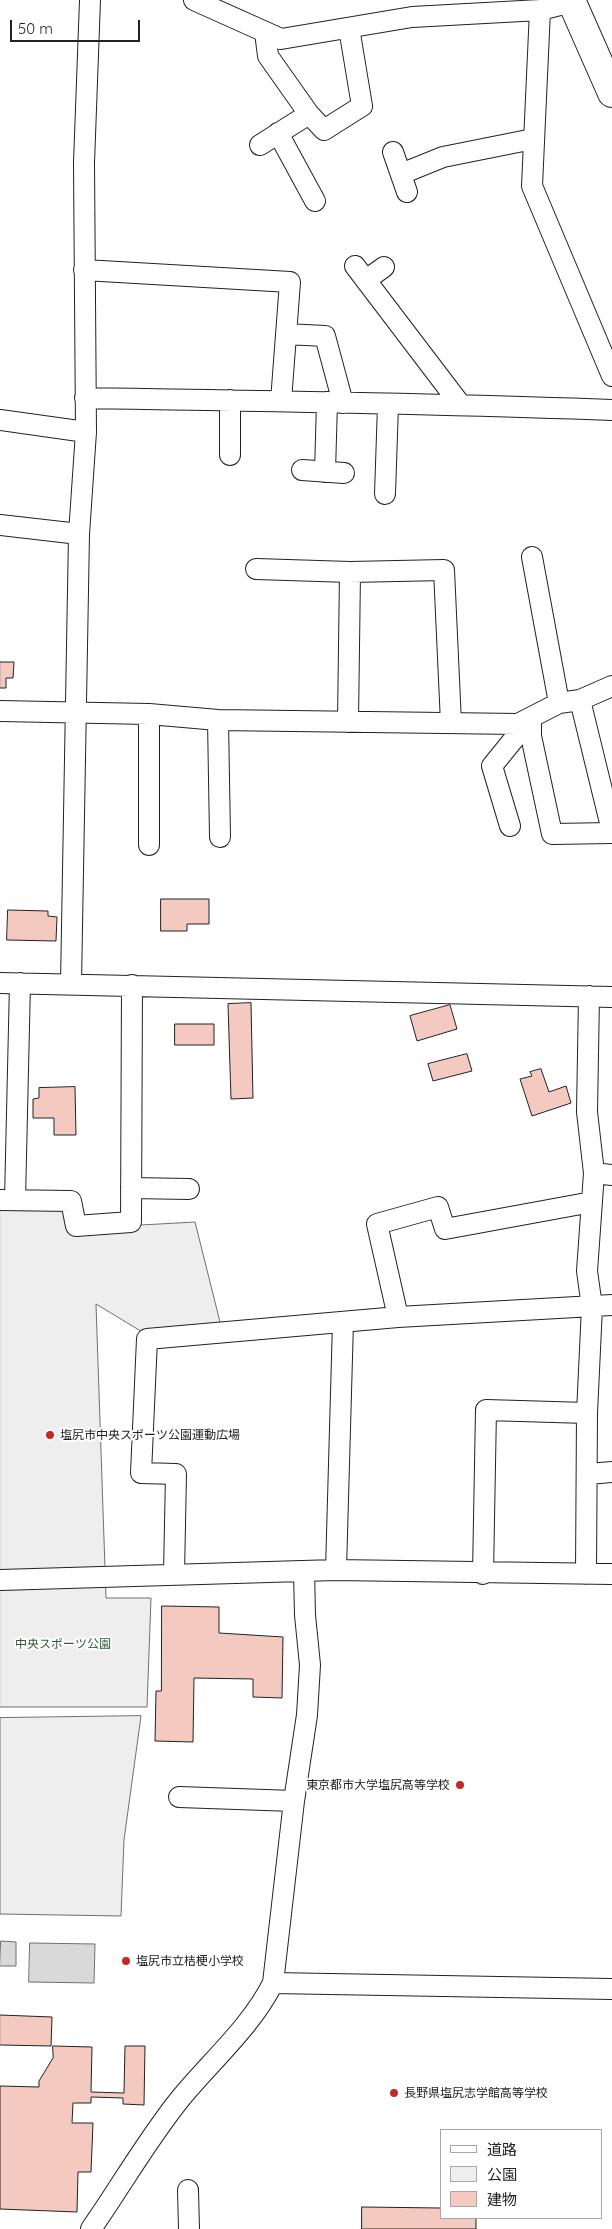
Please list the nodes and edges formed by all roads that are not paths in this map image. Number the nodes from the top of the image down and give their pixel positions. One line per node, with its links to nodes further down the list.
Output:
1 (90, 0): 15 (street)
2 (194, 0): 6 (street)
3 (571, 1): 4 (street); 7 (highway)
4 (540, 10): 5 (street); 10 (street)
5 (349, 28): 6 (street); 8 (street)
6 (265, 32): 8 (street)
7 (612, 92)
8 (309, 114): 9 (street)
9 (278, 133): 11 (street); 13 (street)
10 (533, 139): 12 (street); 17 (street)
11 (260, 145)
12 (393, 152)
13 (315, 201)
14 (384, 267): 23 (street)
15 (84, 270): 16 (street); 18 (street)
16 (286, 334): 20 (street); 21 (street)
17 (612, 376)
18 (85, 398): 19 (street); 26 (street)
19 (230, 400): 20 (street); 27 (street)
20 (281, 401): 21 (street)
21 (335, 402): 22 (street); 28 (street)
22 (388, 404): 23 (street); 29 (street)
23 (460, 404): 24 (street)
24 (612, 410)
25 (0, 420): 26 (street)
26 (86, 432): 31 (street)
27 (230, 456)
28 (302, 470)
29 (385, 494)
30 (0, 525): 31 (street)
31 (79, 534): 39 (street)
32 (532, 557): 37 (street)
33 (256, 569): 34 (street)
34 (350, 572): 43 (street); 44 (street)
35 (612, 686): 36 (street)
36 (580, 700): 37 (street); 46 (street)
37 (559, 703): 41 (street)
38 (0, 711): 39 (street)
39 (76, 712): 40 (street); 50 (street)
40 (149, 714): 42 (street); 48 (street)
41 (531, 718): 44 (street); 45 (street); 46 (street)
42 (218, 720): 43 (street); 47 (street)
43 (348, 722): 44 (street)
44 (451, 722)
45 (510, 826)
46 (612, 832)
47 (220, 837)
48 (150, 845)
49 (10, 983): 50 (street); 57 (street)
50 (71, 984): 51 (street)
51 (132, 985): 52 (street); 55 (street)
52 (589, 996): 53 (street); 54 (street)
53 (612, 997)
54 (603, 1174): 58 (street)
55 (131, 1188): 56 (street); 57 (street)
56 (189, 1189)
57 (7, 1200)
58 (592, 1202): 60 (street); 61 (street)
59 (612, 1305): 60 (street)
60 (592, 1307): 61 (street); 63 (street)
61 (398, 1317): 62 (street)
62 (343, 1322): 66 (street); 68 (street)
63 (587, 1413): 65 (street); 69 (street)
64 (612, 1472): 65 (street)
65 (588, 1474): 70 (street)
66 (336, 1570): 67 (street); 69 (street)
67 (304, 1571): 68 (street); 74 (street)
68 (174, 1574): 72 (street)
69 (483, 1574): 70 (street)
70 (586, 1574): 71 (street)
71 (612, 1574)
72 (0, 1580)
73 (179, 1796): 74 (street)
74 (294, 1801): 75 (street)
75 (273, 1983): 76 (street); 78 (street)
76 (612, 1989)
77 (188, 2190): 79 (street)
78 (91, 2229)
79 (189, 2229)

